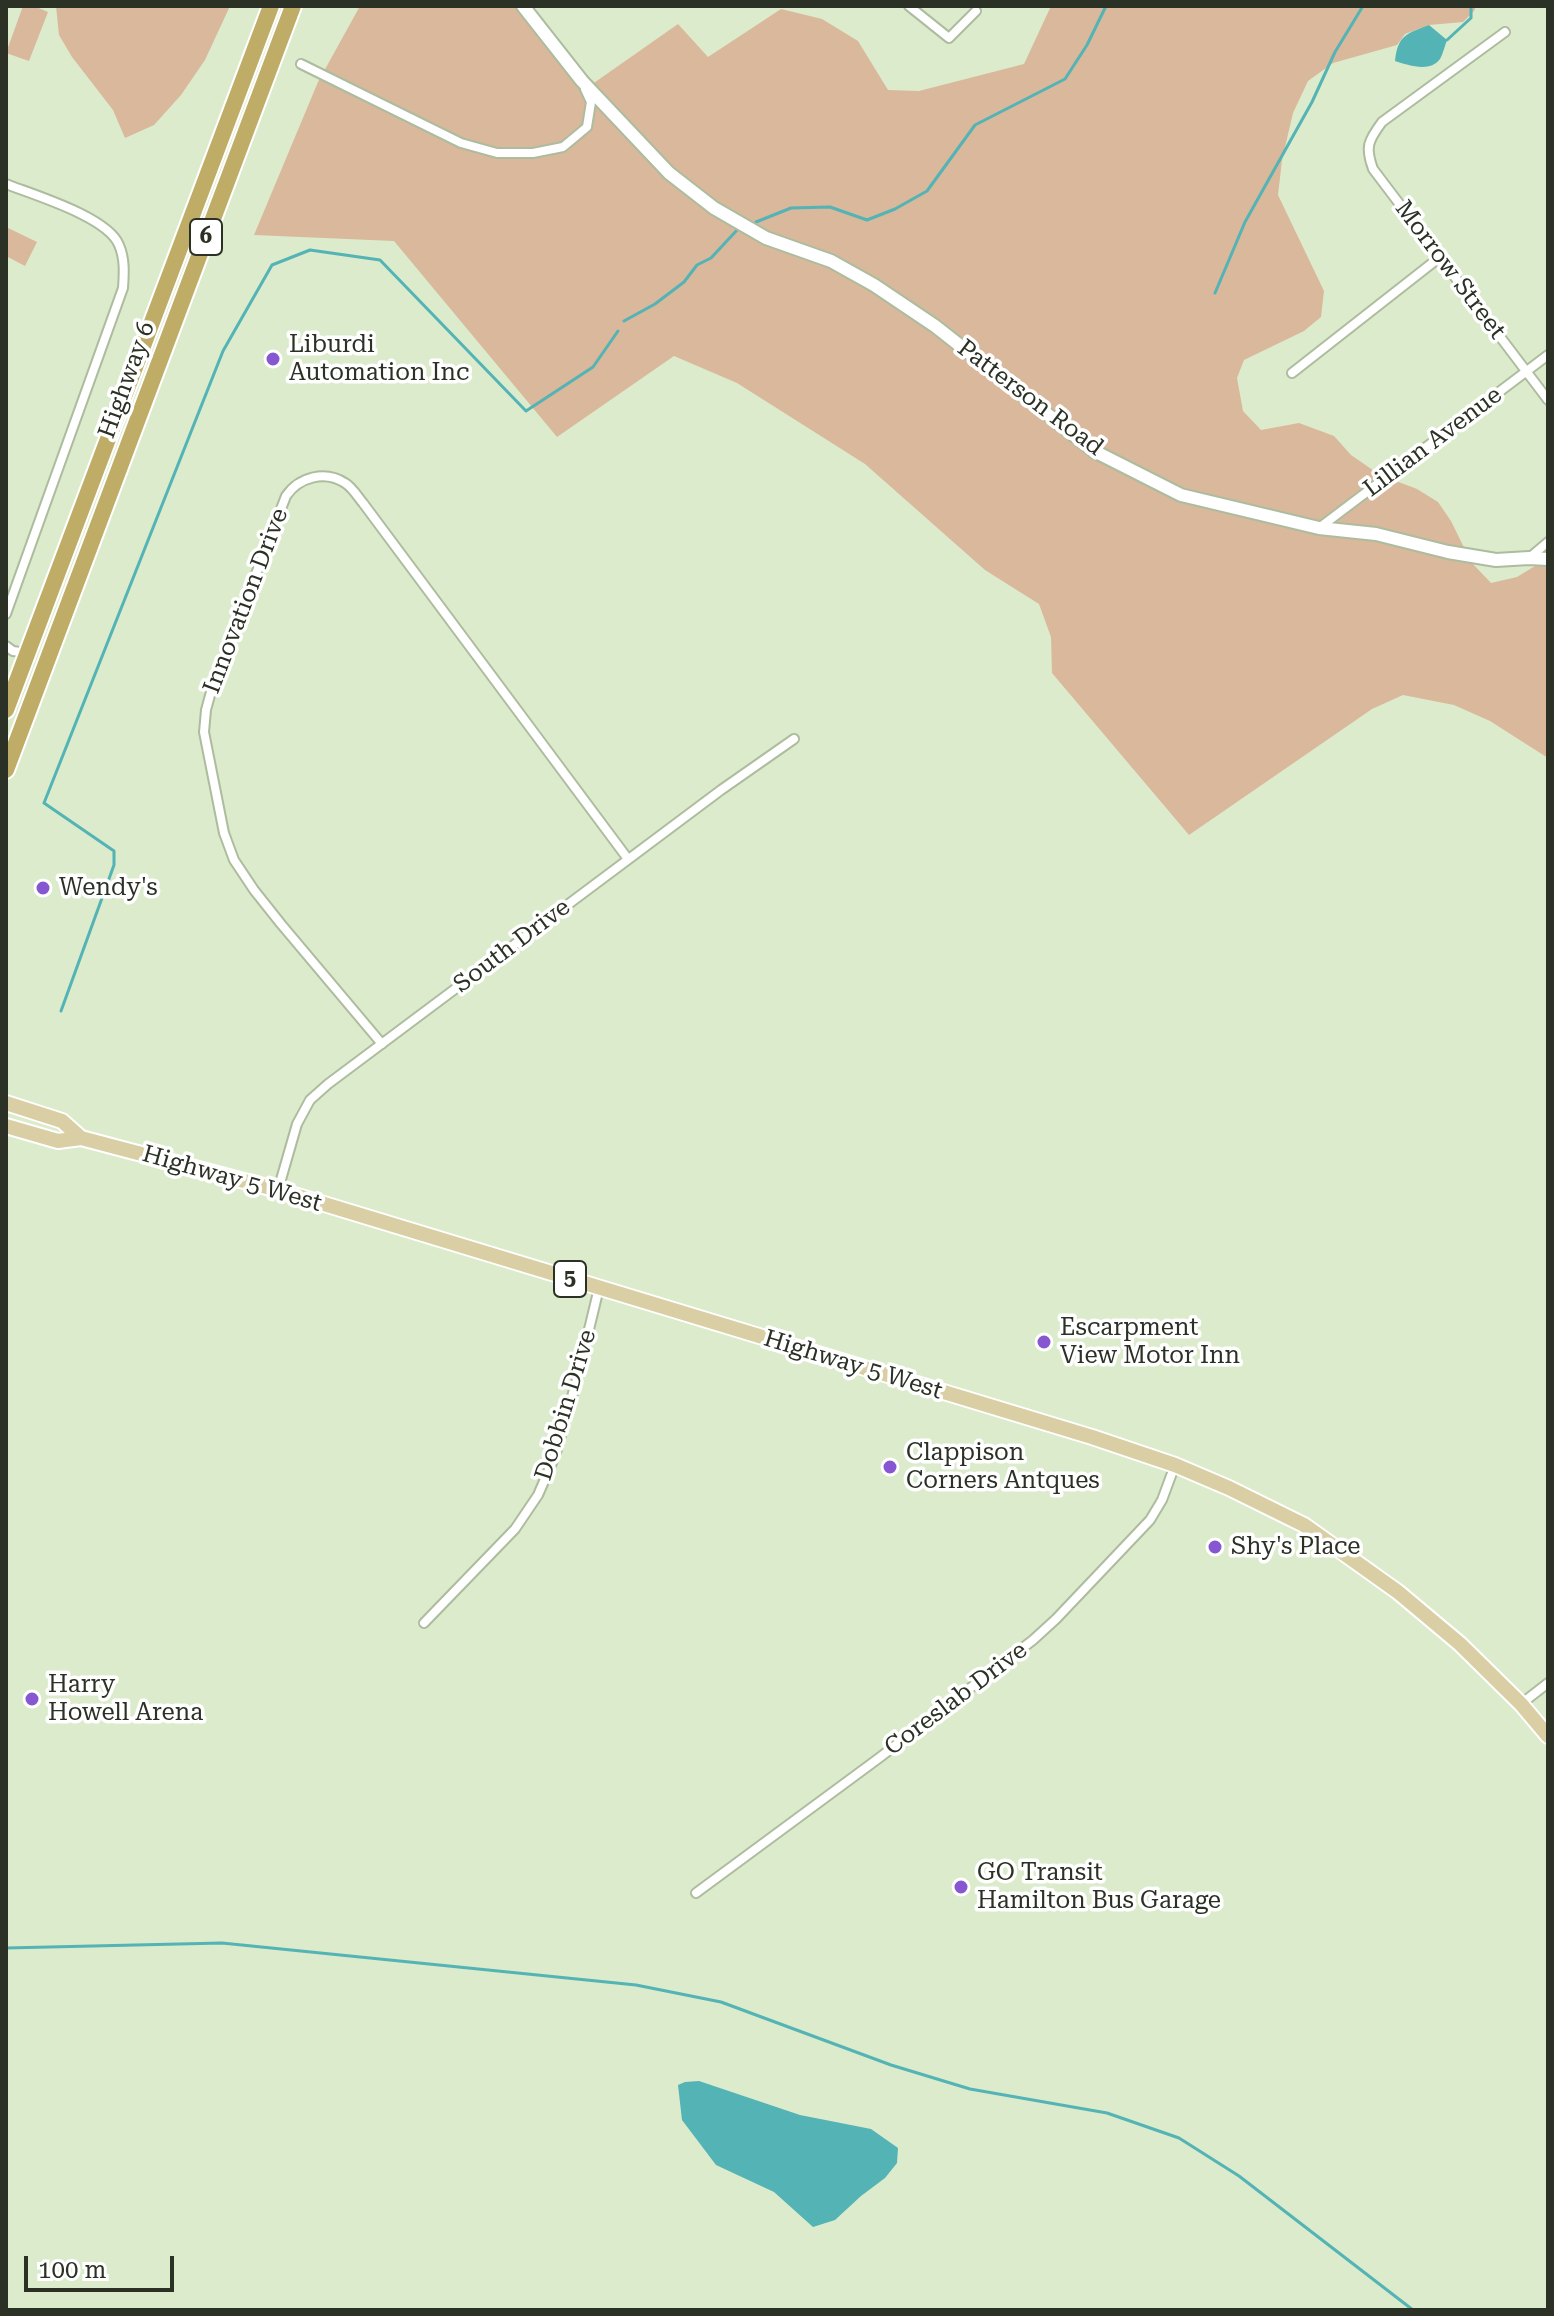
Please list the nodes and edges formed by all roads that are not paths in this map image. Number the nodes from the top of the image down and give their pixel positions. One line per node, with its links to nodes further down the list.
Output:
1 (271, 6): 21 (highway, Highway 6 / 6)
2 (293, 6): 23 (highway, Highway 6 / 6)
3 (523, 6): 8 (street, Patterson Road)
4 (909, 6): 5 (street)
5 (976, 11)
6 (1505, 32): 10 (street, Morrow Street)
7 (301, 64): 8 (street)
8 (582, 81): 15 (street, Patterson Road)
9 (6, 184): 19 (street)
10 (1440, 257): 12 (street, Morrow Street); 13 (street)
11 (1548, 355): 12 (street, Lillian Avenue)
12 (1526, 371): 14 (street, Morrow Street); 15 (street, Lillian Avenue)
13 (1292, 373)
14 (1548, 400)
15 (1319, 528): 17 (street, Patterson Road)
16 (1548, 542): 17 (street)
17 (1529, 558): 18 (street, Patterson Road)
18 (1548, 559)
19 (6, 614)
20 (6, 646): 21 (street)
21 (28, 654): 22 (highway, Highway 6 / 6)
22 (19, 677): 23 (street); 24 (highway, Highway 6 / 6)
23 (38, 684): 26 (highway, Highway 6 / 6)
24 (6, 710)
25 (794, 739): 27 (street, South Drive)
26 (6, 770)
27 (628, 859): 28 (street, South Drive); 28 (street, Innovation Drive)
28 (382, 1044): 32 (street, South Drive)
29 (6, 1103): 31 (main road, Highway 5 West / 5)
30 (6, 1126): 31 (main road, Highway 5 West / 5)
31 (81, 1138): 32 (main road, Highway 5 West / 5)
32 (278, 1190): 33 (main road, Highway 5 West / 5)
33 (599, 1288): 34 (main road, Highway 5 West / 5); 35 (street, Dobbin Drive)
34 (1175, 1465): 37 (main road, Highway 5 West / 5); 39 (street, Coreslab Drive)
35 (424, 1623)
36 (1548, 1683): 37 (street)
37 (1521, 1704): 38 (main road, Highway 5 West / 5)
38 (1548, 1736)
39 (696, 1893)

